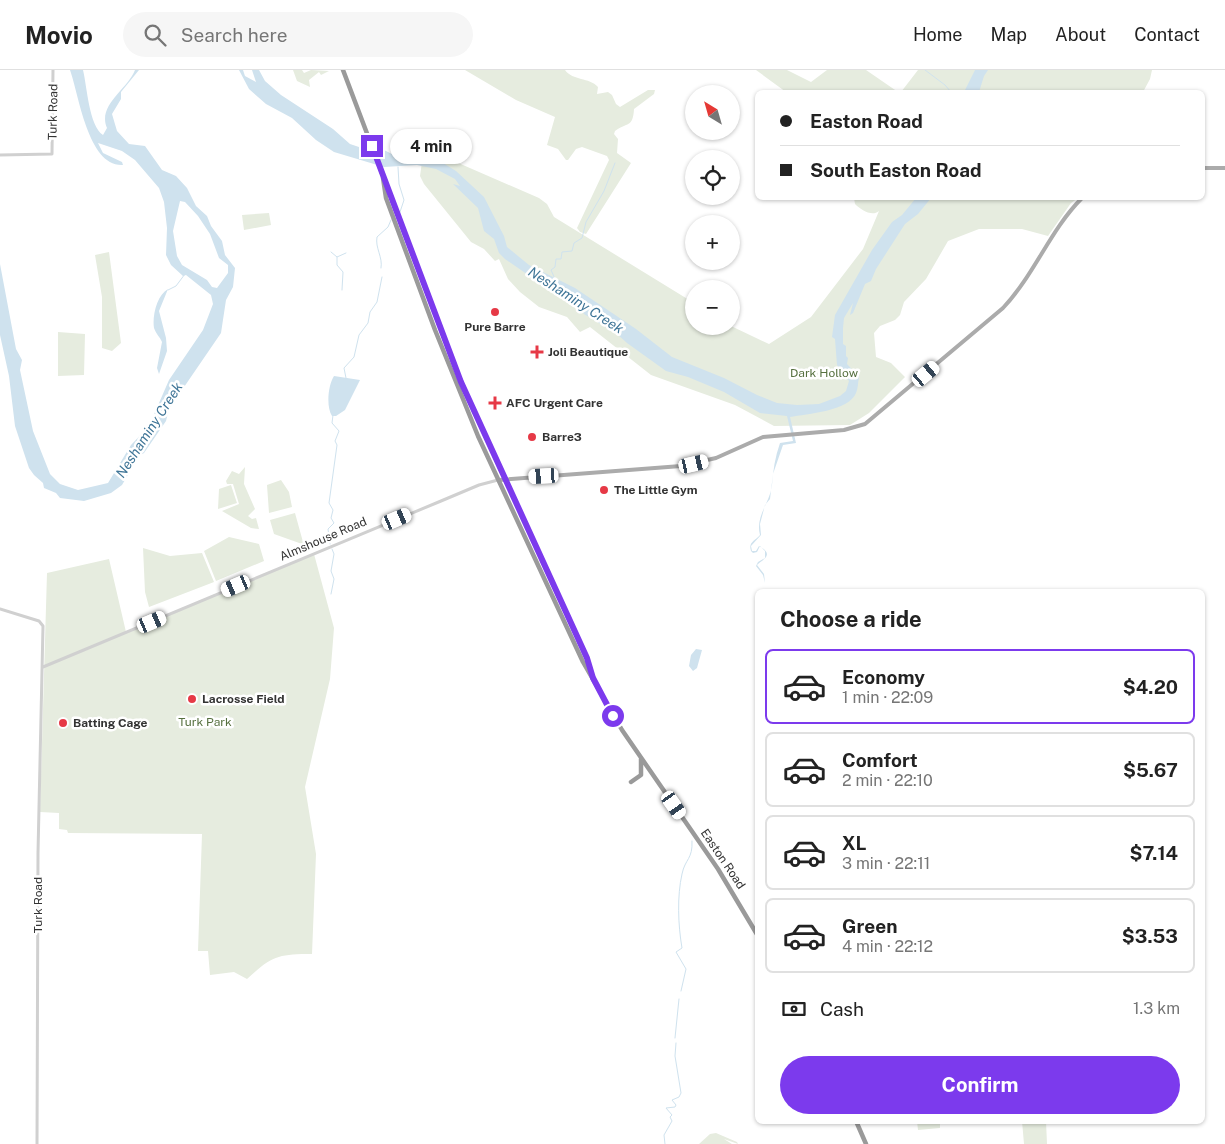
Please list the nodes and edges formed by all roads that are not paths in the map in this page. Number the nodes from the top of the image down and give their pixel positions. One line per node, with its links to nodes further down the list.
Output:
1 (53, 70): 3 (street, Turk Road)
2 (343, 70): 6 (highway)
3 (0, 155)
4 (1205, 168): 5 (main road)
5 (1225, 168)
6 (382, 176): 8 (highway, Easton Road); 9 (highway, Easton Road)
7 (1080, 200): 9 (main road, Almshouse Road)
8 (499, 480): 9 (main road, Almshouse Road); 11 (street, Almshouse Road); 12 (highway, Easton Road)
9 (505, 480): 12 (highway, Easton Road)
10 (0, 609): 11 (street)
11 (43, 666): 17 (street, Turk Road)
12 (588, 668): 13 (highway, Easton Road)
13 (640, 756): 14 (highway); 15 (highway, Easton Road)
14 (631, 782)
15 (755, 931)
16 (857, 1124): 18 (highway)
17 (37, 1144)
18 (866, 1144)

